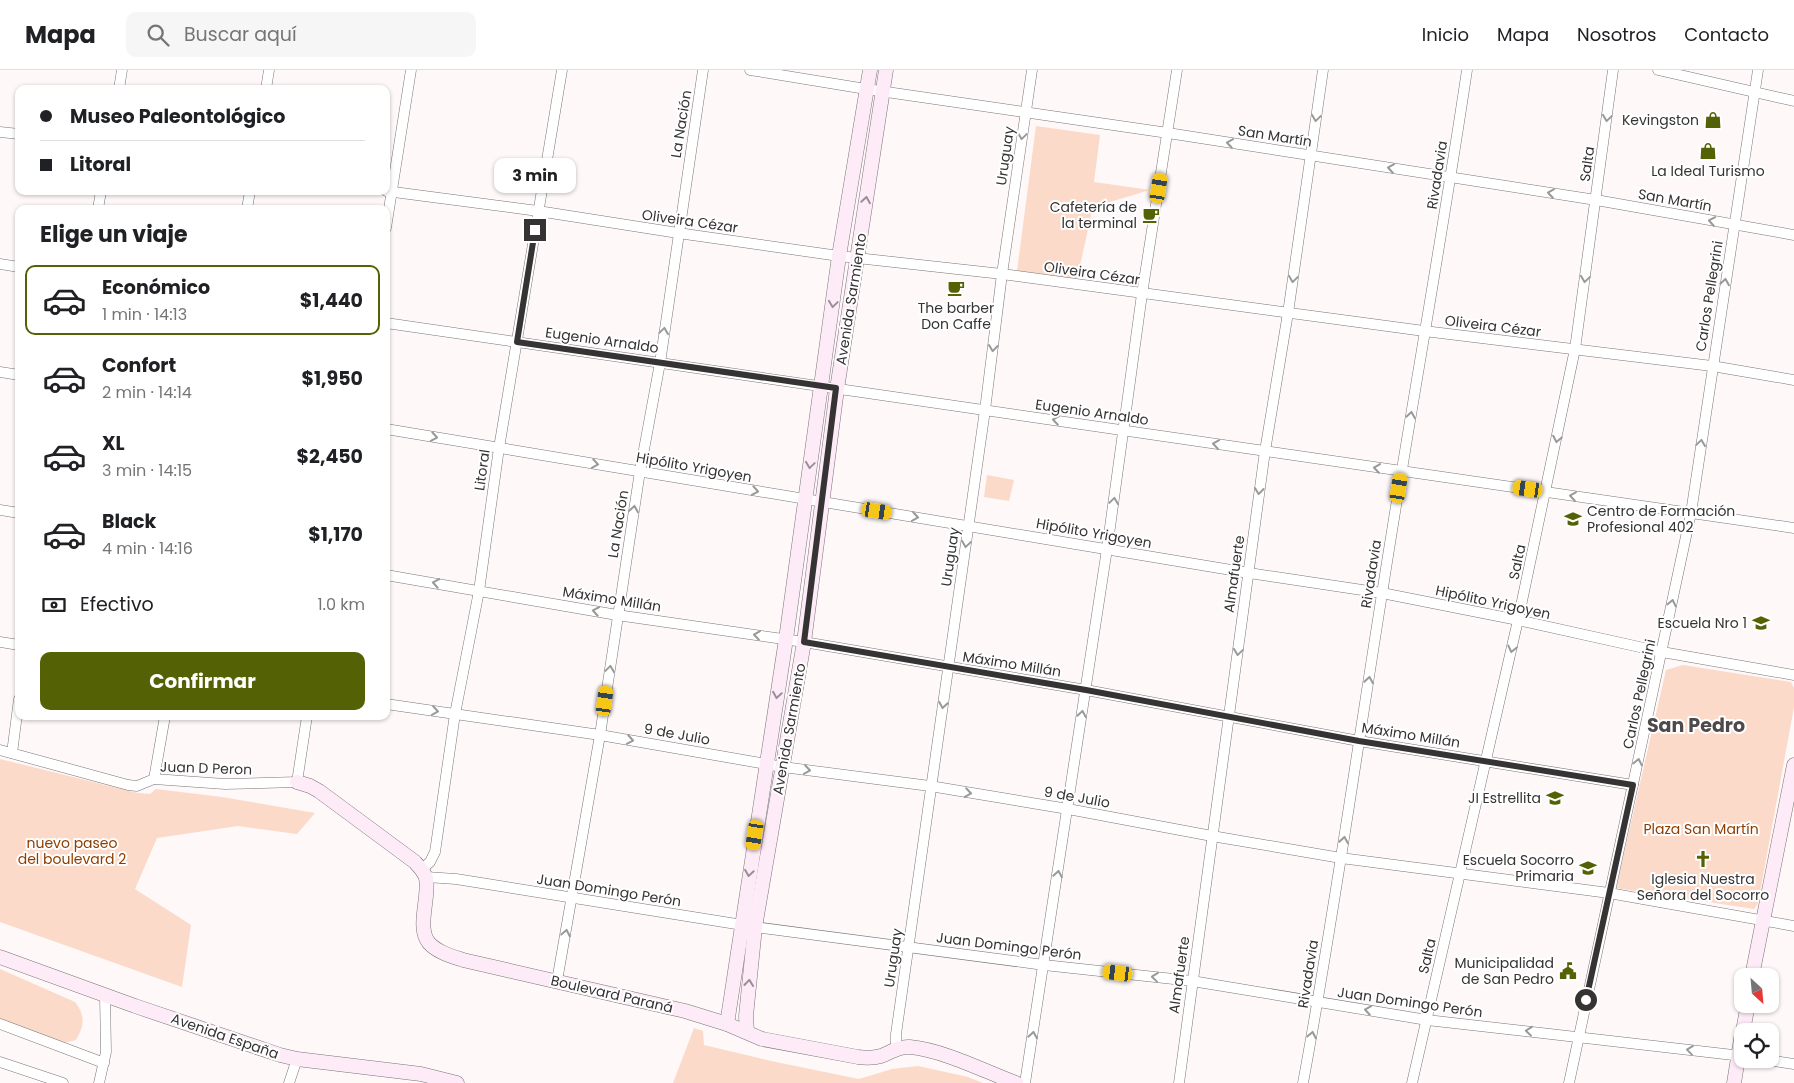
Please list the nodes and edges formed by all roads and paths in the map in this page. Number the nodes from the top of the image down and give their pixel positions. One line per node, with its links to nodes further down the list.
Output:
1 (122, 70): 16 (street)
2 (269, 70): 17 (street)
3 (411, 70): 28 (street)
4 (562, 70): 31 (street, Litoral)
5 (703, 70): 33 (street, La Nación)
6 (750, 70): 18 (street, San Martín)
7 (870, 70): 18 (main road, Avenida Sarmiento)
8 (886, 70): 19 (main road, Avenida Sarmiento)
9 (1032, 70): 22 (street, Uruguay)
10 (1177, 70): 24 (street)
11 (1323, 70): 26 (street, Almafuerte, one-way to 26)
12 (1467, 70): 27 (street, Rivadavia)
13 (1614, 70): 30 (street, Salta, one-way to 30)
14 (1658, 70): 20 (street)
15 (1758, 70): 20 (street, Carlos Pellegrini)
16 (120, 85)
17 (267, 85)
18 (866, 90): 19 (street, San Martín); 35 (main road, Avenida Sarmiento)
19 (883, 91): 22 (street, San Martín); 36 (main road, Avenida Sarmiento, one-way to 19)
20 (1754, 91): 21 (street); 32 (street, Carlos Pellegrini)
21 (1794, 101)
22 (1025, 113): 24 (street, San Martín); 39 (street, Uruguay, one-way to 39)
23 (0, 132): 25 (street)
24 (1168, 133): 26 (street, San Martín, one-way to 24); 40 (street)
25 (15, 134)
26 (1311, 156): 27 (street, San Martín, one-way to 26); 41 (street, Almafuerte, one-way to 41)
27 (1451, 177): 30 (street, San Martín, one-way to 27); 43 (street, Rivadavia)
28 (390, 186)
29 (390, 192): 31 (street, Oliveira Cézar)
30 (1596, 200): 32 (street, San Martín, one-way to 30); 45 (street, Salta, one-way to 45)
31 (538, 211): 33 (street, Oliveira Cézar); 44 (street, Litoral)
32 (1734, 224): 34 (street, San Martín); 47 (street, Carlos Pellegrini, one-way to 32)
33 (678, 233): 35 (street, Oliveira Cézar); 46 (street, La Nación, one-way to 33)
34 (1794, 235)
35 (840, 256): 36 (street, Oliveira Cézar); 51 (main road, Avenida Sarmiento, one-way to 51)
36 (858, 258): 39 (street, Oliveira Cézar); 52 (main road, Avenida Sarmiento)
37 (0, 264): 38 (street)
38 (15, 266)
39 (1002, 274): 40 (street, Oliveira Cézar); 53 (street, Uruguay, one-way to 53)
40 (1142, 294): 41 (street, Oliveira Cézar); 55 (street)
41 (1288, 313): 43 (street, Oliveira Cézar); 57 (street, Almafuerte)
42 (390, 324): 44 (street, Eugenio Arnaldo)
43 (1424, 331): 45 (street, Oliveira Cézar); 59 (street, Rivadavia, one-way to 43)
44 (517, 342): 46 (street, Eugenio Arnaldo); 56 (street, Litoral)
45 (1575, 349): 47 (street, Oliveira Cézar); 60 (street, Salta, one-way to 60)
46 (660, 362): 51 (street, Eugenio Arnaldo); 58 (street, La Nación)
47 (1712, 366): 50 (street, Oliveira Cézar); 65 (street, Carlos Pellegrini, one-way to 47)
48 (0, 372): 49 (street)
49 (15, 374)
50 (1794, 380)
51 (821, 387): 52 (street, Eugenio Arnaldo); 61 (main road, Avenida Sarmiento, one-way to 61)
52 (836, 388): 53 (street, Eugenio Arnaldo); 62 (main road, Avenida Sarmiento)
53 (985, 410): 55 (street, Eugenio Arnaldo, one-way to 53); 66 (street, Uruguay)
54 (390, 430): 56 (street, Hipólito Yrigoyen, one-way to 56)
55 (1123, 430): 57 (street, Eugenio Arnaldo, one-way to 55); 68 (street, one-way to 55)
56 (499, 448): 58 (street, Hipólito Yrigoyen, one-way to 58); 71 (street, Litoral)
57 (1265, 451): 59 (street, Eugenio Arnaldo, one-way to 57); 69 (street, Almafuerte, one-way to 69)
58 (640, 471): 61 (street, Hipólito Yrigoyen, one-way to 61); 73 (street, La Nación, one-way to 58)
59 (1402, 471): 60 (street, Eugenio Arnaldo); 72 (street, Rivadavia)
60 (1546, 492): 65 (street, Eugenio Arnaldo, one-way to 60); 74 (street, Salta)
61 (805, 500): 62 (street, Hipólito Yrigoyen); 75 (main road, Avenida Sarmiento)
62 (822, 502): 66 (street, Hipólito Yrigoyen, one-way to 66); 77 (main road, Avenida Sarmiento)
63 (0, 510): 64 (street)
64 (15, 512)
65 (1691, 513): 67 (street, Eugenio Arnaldo); 79 (street, Carlos Pellegrini, one-way to 65)
66 (968, 526): 68 (street, Hipólito Yrigoyen); 80 (street, Uruguay, one-way to 80)
67 (1794, 528)
68 (1107, 549): 69 (street, Hipólito Yrigoyen); 82 (street)
69 (1249, 573): 72 (street, Hipólito Yrigoyen); 85 (street, Almafuerte, one-way to 85)
70 (390, 576): 71 (street, Máximo Millán, one-way to 70)
71 (479, 591): 73 (street, Máximo Millán, one-way to 71); 84 (street, Litoral)
72 (1382, 593): 74 (street, Hipólito Yrigoyen); 90 (street, Rivadavia, one-way to 72)
73 (618, 615): 75 (street, Máximo Millán, one-way to 73); 89 (street, La Nación, one-way to 73)
74 (1518, 620): 79 (street, Hipólito Yrigoyen); 93 (street, Salta, one-way to 93)
75 (786, 639): 77 (street, Máximo Millán); 94 (main road, Avenida Sarmiento, one-way to 94)
76 (0, 642): 78 (street)
77 (804, 642): 80 (street, Máximo Millán); 96 (main road, Avenida Sarmiento)
78 (15, 644)
79 (1662, 652): 81 (street, Hipólito Yrigoyen); 99 (street, Carlos Pellegrini, one-way to 79)
80 (949, 667): 82 (street, Máximo Millán); 100 (street, Uruguay, one-way to 100)
81 (1794, 675)
82 (1086, 690): 85 (street, Máximo Millán); 101 (street, one-way to 82)
83 (390, 705): 84 (street, 9 de Julio, one-way to 84)
84 (455, 714): 89 (street, 9 de Julio); 105 (street, Litoral)
85 (1228, 716): 90 (street, Máximo Millán); 103 (street, Almafuerte)
86 (16, 720): 92 (street)
87 (164, 720): 97 (street)
88 (306, 720): 98 (street)
89 (600, 735): 94 (street, 9 de Julio, one-way to 94); 108 (street, La Nación)
90 (1359, 741): 93 (street, Máximo Millán); 104 (street, Rivadavia, one-way to 90)
91 (0, 750): 92 (street, Juan D Peron)
92 (12, 753): 97 (street, Juan D Peron)
93 (1485, 762): 99 (street, Máximo Millán); 106 (street, Salta)
94 (766, 763): 96 (street, 9 de Julio); 110 (main road, Avenida Sarmiento, one-way to 110)
95 (1794, 765): 102 (main road)
96 (783, 767): 100 (street, 9 de Julio, one-way to 100); 110 (main road, Avenida Sarmiento)
97 (154, 779): 98 (street, Juan D Peron)
98 (297, 782): 105 (main road)
99 (1633, 785): 107 (street, Carlos Pellegrini)
100 (930, 786): 101 (street, 9 de Julio, one-way to 101); 112 (street, Uruguay)
101 (1068, 809): 103 (street, 9 de Julio); 114 (street, one-way to 101)
102 (1789, 817): 109 (main road)
103 (1212, 836): 104 (street, 9 de Julio); 117 (street, Almafuerte)
104 (1341, 858): 106 (street, 9 de Julio); 119 (street, Rivadavia)
105 (424, 873): 108 (street, Juan Domingo Perón); 116 (main road, Boulevard Paraná)
106 (1461, 874): 107 (street, 9 de Julio); 120 (street, Salta)
107 (1608, 893): 109 (street, 9 de Julio); 124 (street, Carlos Pellegrini)
108 (573, 898): 110 (street, Juan Domingo Perón); 116 (street, La Nación, one-way to 108)
109 (1762, 921): 111 (street, 9 de Julio); 115 (main road)
110 (748, 926): 112 (street, Juan Domingo Perón); 122 (main road, Avenida Sarmiento); 123 (main road, Avenida Sarmiento, one-way to 110)
111 (1794, 926)
112 (908, 947): 114 (street, Juan Domingo Perón); 125 (street, Uruguay)
113 (0, 957): 118 (main road, Avenida España)
114 (1044, 965): 117 (street, Juan Domingo Perón, one-way to 114); 138 (street, one-way to 114)
115 (1753, 968)
116 (557, 981): 122 (main road, Boulevard Paraná)
117 (1192, 981): 119 (street, Juan Domingo Perón); 139 (street, Almafuerte)
118 (105, 995): 127 (main road, Avenida España); 130 (street)
119 (1318, 1002): 120 (street, Juan Domingo Perón, one-way to 119); 140 (street, Rivadavia, one-way to 119)
120 (1427, 1020): 124 (street, Juan Domingo Perón, one-way to 120); 141 (street, Salta)
121 (0, 1024): 130 (street)
122 (727, 1024): 123 (main road, Boulevard Paraná)
123 (747, 1032): 125 (main road, Boulevard Paraná)
124 (1578, 1036): 126 (street, Juan Domingo Perón, one-way to 124); 142 (street, Carlos Pellegrini)
125 (896, 1048): 137 (main road, Boulevard Paraná)
126 (1734, 1055)
127 (297, 1059): 135 (street); 136 (main road, Avenida España)
128 (0, 1062): 133 (street)
129 (1779, 1062): 131 (street)
130 (104, 1063): 134 (street)
131 (1794, 1064)
132 (1737, 1068): 143 (main road)
133 (63, 1083)
134 (99, 1083)
135 (289, 1083)
136 (457, 1083)
137 (1016, 1083)
138 (1026, 1083)
139 (1178, 1083)
140 (1303, 1083)
141 (1412, 1083)
142 (1569, 1083)
143 (1734, 1083)

